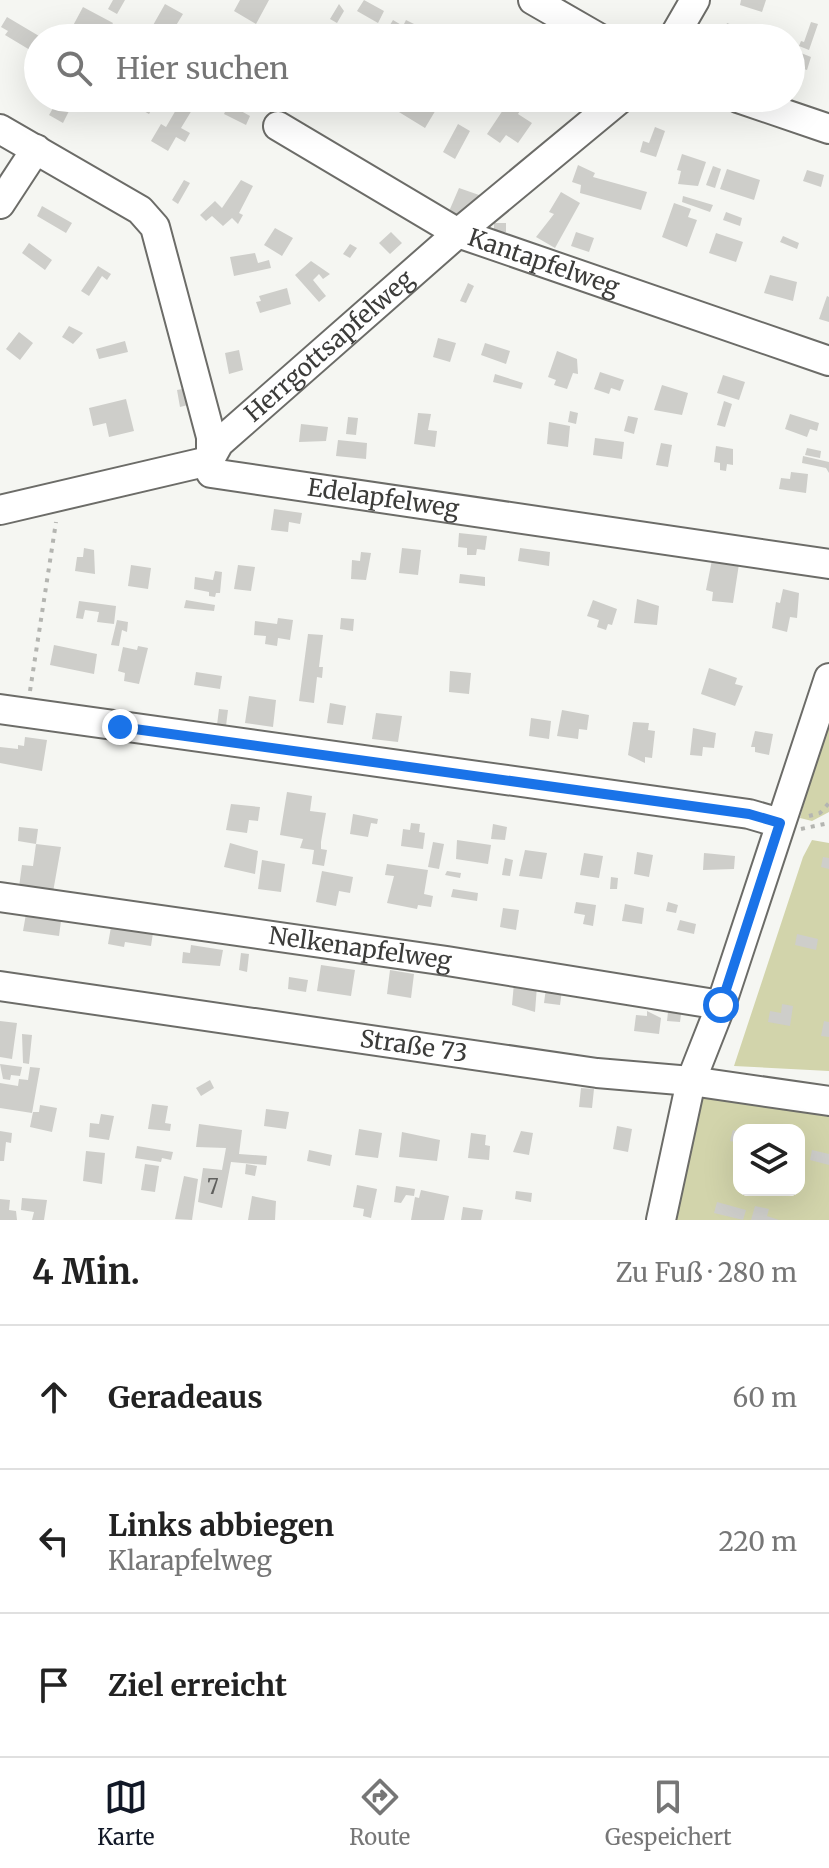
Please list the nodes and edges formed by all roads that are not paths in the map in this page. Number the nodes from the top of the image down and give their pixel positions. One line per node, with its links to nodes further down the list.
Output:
1 (533, 0): 3 (street)
2 (695, 0): 4 (street)
3 (575, 24)
4 (681, 24)
5 (604, 112): 12 (street, Herrgottsapfelweg)
6 (779, 112): 9 (street)
7 (278, 126): 12 (street, Kantapfelweg)
8 (0, 129): 10 (street)
9 (829, 129)
10 (36, 149): 11 (street); 14 (street)
11 (0, 204)
12 (458, 233): 13 (street, Kantapfelweg); 14 (street, Herrgottsapfelweg)
13 (829, 361)
14 (209, 461): 15 (street); 16 (street, Edelapfelweg)
15 (0, 510)
16 (829, 564)
17 (829, 678): 19 (street)
18 (13, 712): 19 (street)
19 (780, 823): 22 (street)
20 (0, 897): 22 (street, Nelkenapfelweg)
21 (0, 986): 23 (street, Straße 73)
22 (721, 1005): 23 (street)
23 (691, 1081): 24 (street, Straße 73); 25 (street)
24 (829, 1101)
25 (661, 1220)

